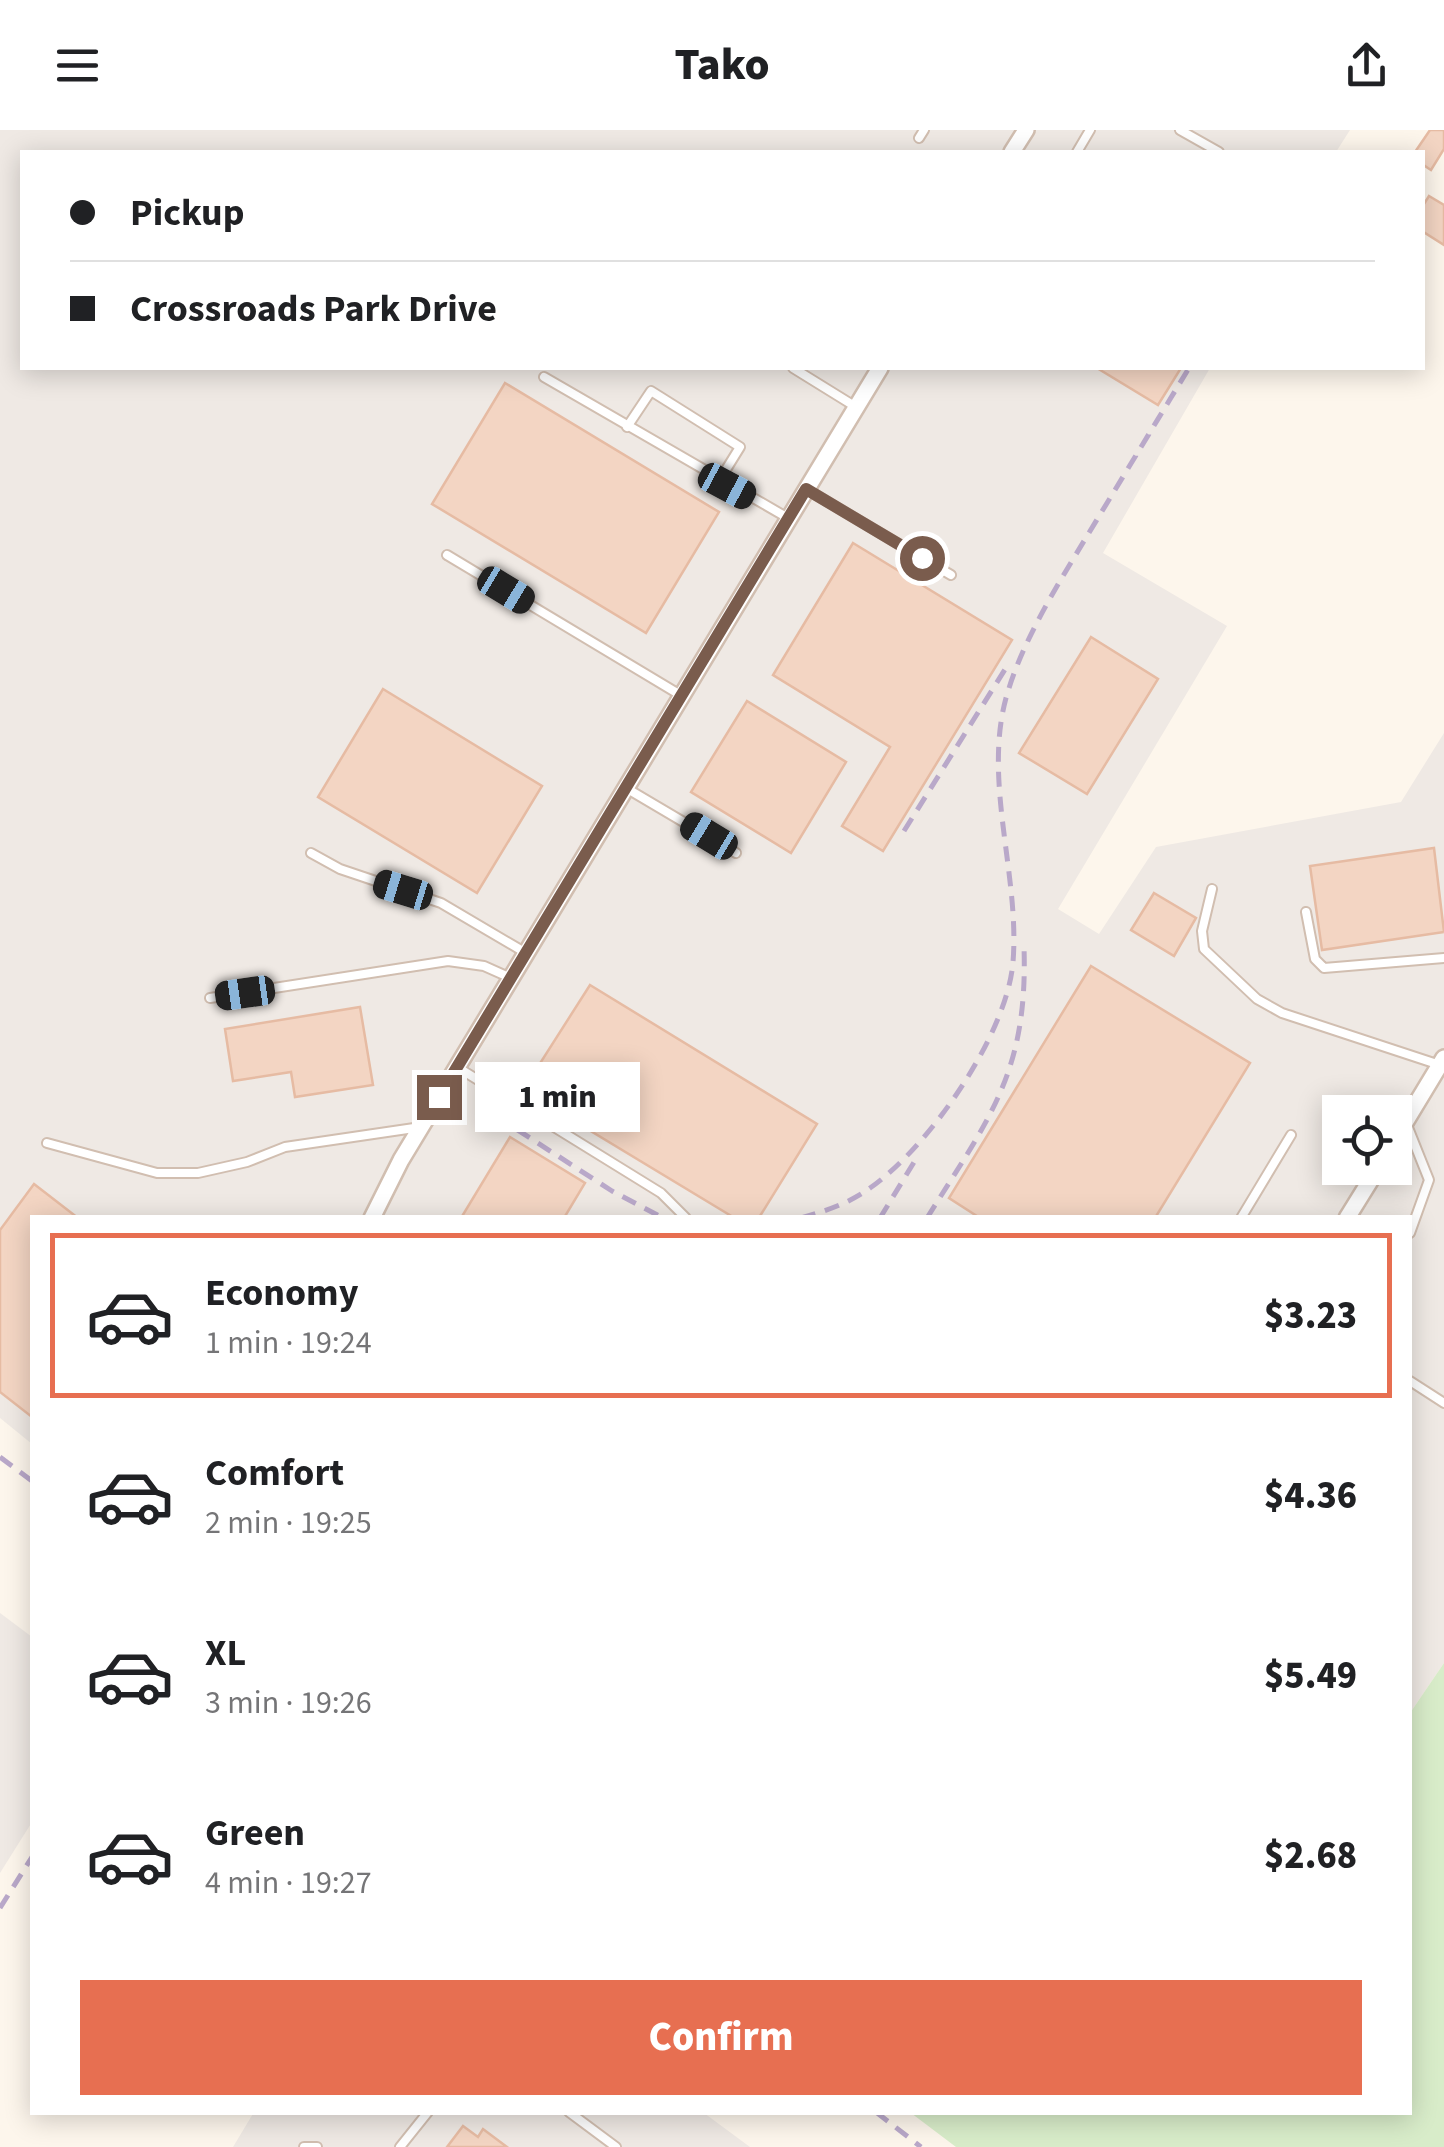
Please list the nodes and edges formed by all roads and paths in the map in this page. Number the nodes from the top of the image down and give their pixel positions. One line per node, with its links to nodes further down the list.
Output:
1 (1180, 130): 2 (lane)
2 (1215, 150)
3 (796, 370): 6 (lane)
4 (879, 370): 6 (street)
5 (544, 377): 7 (lane)
6 (856, 407): 9 (street)
7 (627, 427): 8 (lane); 8 (lane)
8 (718, 481): 10 (lane)
9 (806, 489): 10 (street); 12 (lane)
10 (788, 518): 13 (street)
11 (447, 555): 13 (lane)
12 (951, 575)
13 (682, 696): 14 (street)
14 (626, 788): 16 (lane); 19 (street)
15 (310, 853): 19 (lane)
16 (736, 853)
17 (1212, 889): 23 (lane)
18 (1306, 912): 20 (lane)
19 (526, 953): 21 (street)
20 (1444, 958)
21 (511, 978): 22 (lane); 24 (street)
22 (210, 998)
23 (1442, 1061): 25 (street)
24 (457, 1067): 26 (street); 32 (lane)
25 (1412, 1112)
26 (421, 1127): 29 (lane); 31 (street)
27 (1291, 1135): 33 (lane)
28 (1412, 1138): 35 (lane)
29 (46, 1143)
30 (1367, 1185): 34 (street)
31 (374, 1215)
32 (683, 1215)
33 (1244, 1215)
34 (1349, 1215)
35 (1412, 1227)
36 (1412, 1382): 37 (lane)
37 (1444, 1403)
38 (426, 2115): 42 (lane)
39 (573, 2115): 43 (lane)
40 (304, 2147): 41 (lane)
41 (317, 2147)
42 (400, 2147)
43 (616, 2147)

